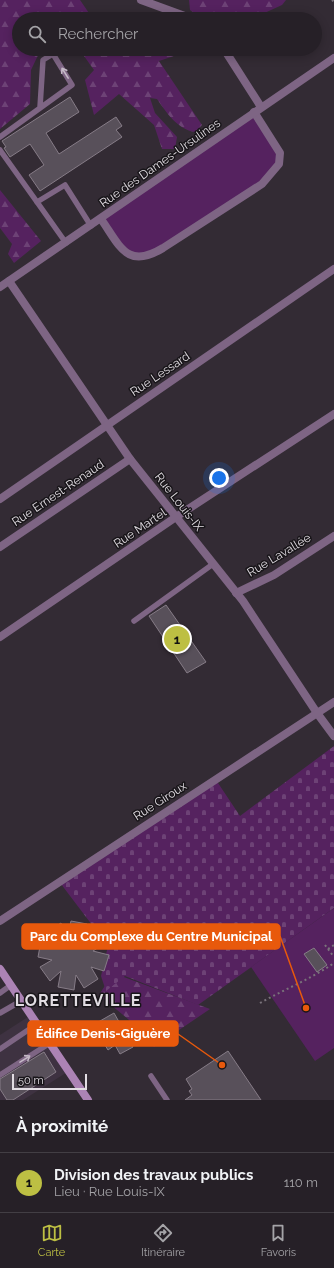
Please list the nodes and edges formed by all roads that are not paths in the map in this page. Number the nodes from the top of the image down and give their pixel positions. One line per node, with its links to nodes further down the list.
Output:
1 (141, 0): 2 (street)
2 (174, 12)
3 (50, 56): 7 (lane, one-way to 7)
4 (54, 56): 7 (lane, one-way to 4)
5 (228, 56): 8 (street)
6 (334, 58): 8 (street, Rue des Dames-Ursulines)
7 (40, 107): 9 (lane)
8 (258, 109): 12 (street, Rue des Dames-Ursulines); 12 (street)
9 (0, 137)
10 (0, 150): 11 (lane)
11 (37, 202): 13 (lane); 14 (lane)
12 (101, 219): 13 (street, Rue des Dames-Ursulines)
13 (91, 226): 14 (street, Rue des Dames-Ursulines)
14 (66, 243): 16 (street, Rue des Dames-Ursulines)
15 (334, 269): 19 (street, Rue Lessard)
16 (9, 280): 17 (street, Rue des Dames-Ursulines); 19 (street, Rue Louis-IX)
17 (0, 287)
18 (334, 414): 22 (street, Rue Martel)
19 (107, 425): 20 (street, Rue Louis-IX); 21 (street, Rue Lessard)
20 (130, 459): 22 (street, Rue Louis-IX); 24 (street, Rue Ernest-Renaud)
21 (0, 499)
22 (176, 518): 25 (street, Rue Louis-IX); 28 (street, Rue Martel)
23 (334, 536): 26 (street, Rue Lavallée)
24 (0, 547)
25 (214, 564): 26 (street, Rue Louis-IX); 27 (lane)
26 (236, 593): 30 (street, Rue Louis-IX)
27 (134, 621)
28 (0, 637)
29 (334, 702): 30 (street, Rue Giroux)
30 (317, 713): 31 (street, Rue Louis-IX); 32 (street, Rue Giroux)
31 (334, 736)
32 (0, 921)
33 (0, 969): 34 (main road)
34 (11, 986): 35 (lane); 36 (main road)
35 (0, 993)
36 (21, 1001): 37 (lane); 38 (main road)
37 (0, 1013)
38 (38, 1024): 39 (main road); 40 (lane)
39 (50, 1043): 41 (lane, one-way to 39); 43 (main road)
40 (0, 1049)
41 (0, 1075)
42 (151, 1076): 44 (lane)
43 (88, 1100)
44 (167, 1100)

